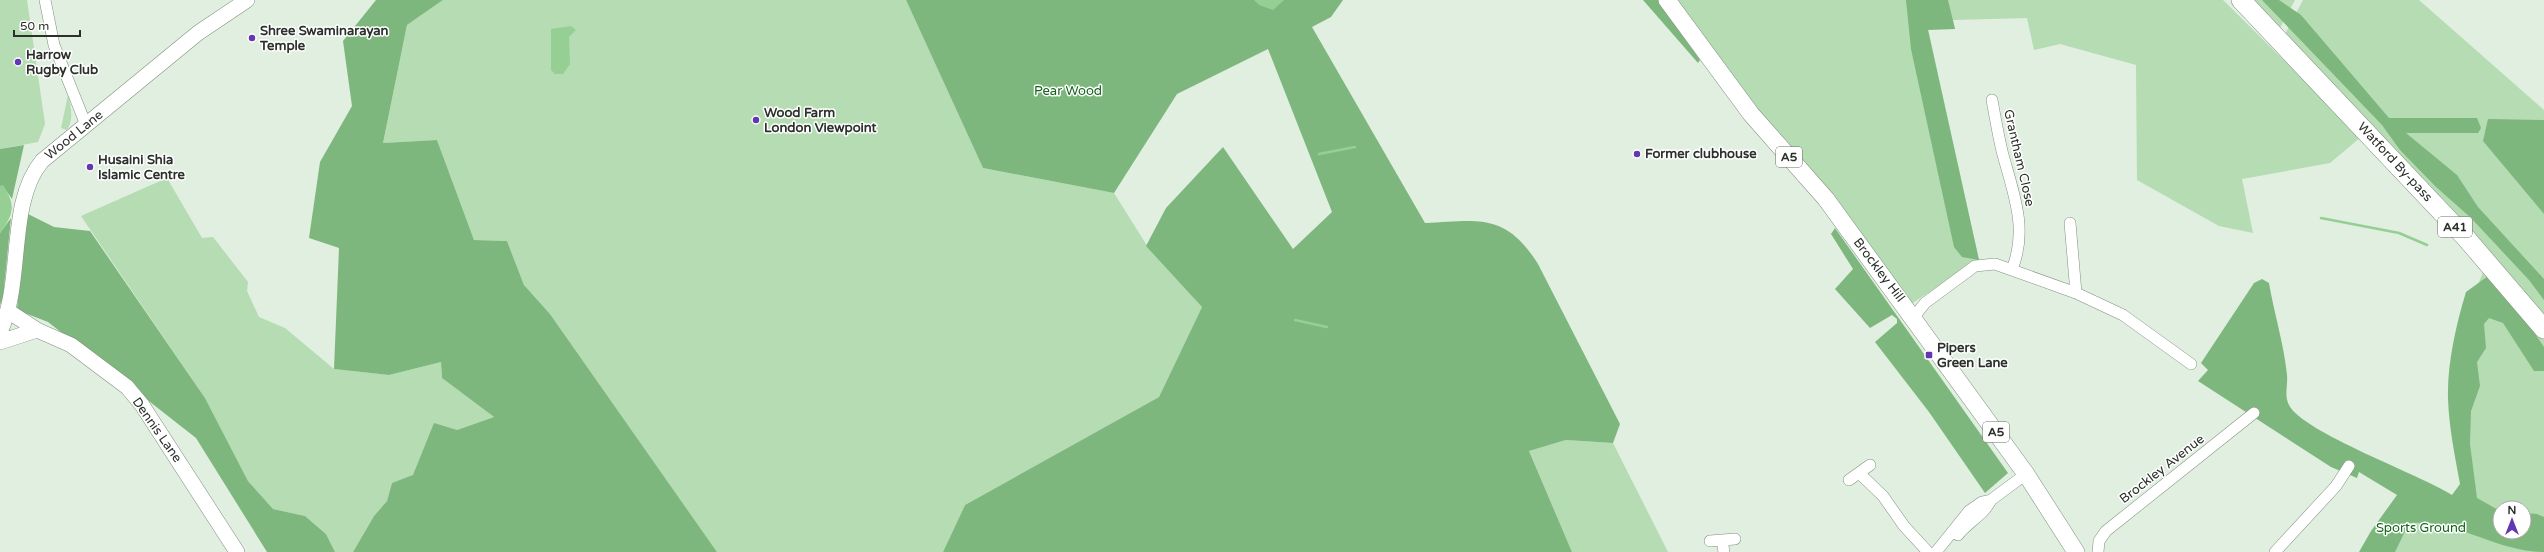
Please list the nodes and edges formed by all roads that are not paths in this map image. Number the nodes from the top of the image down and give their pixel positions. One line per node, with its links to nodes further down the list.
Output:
1 (45, 0): 6 (street)
2 (247, 0): 6 (street, Wood Lane)
3 (1667, 0): 11 (main road, Brockley Hill / A5)
4 (2241, 0): 12 (highway, Watford By-pass / A41)
5 (1992, 100): 8 (street, Grantham Close)
6 (86, 125): 10 (street, Wood Lane)
7 (2070, 223): 9 (street)
8 (2012, 269): 9 (street); 11 (street)
9 (2076, 293): 16 (street)
10 (8, 311): 13 (street, Dennis Lane); 14 (street, Wood Lane)
11 (1910, 314): 21 (main road, Brockley Hill / A5)
12 (2544, 329)
13 (37, 330): 15 (street); 27 (street, Dennis Lane)
14 (0, 332)
15 (0, 342)
16 (2192, 364)
17 (2254, 413): 33 (street, Brockley Avenue)
18 (1870, 465): 20 (street)
19 (2349, 466): 34 (street)
20 (1859, 473): 22 (street); 29 (street)
21 (2026, 474): 23 (street); 32 (main road, Brockley Hill / A5)
22 (1849, 480)
23 (1990, 500): 30 (street); 31 (street)
24 (1735, 539): 25 (street)
25 (1722, 540): 26 (street); 28 (street)
26 (1710, 541)
27 (236, 552)
28 (1724, 552)
29 (1928, 552)
30 (1936, 552)
31 (1944, 552)
32 (2076, 552)
33 (2098, 552)
34 (2275, 552)

